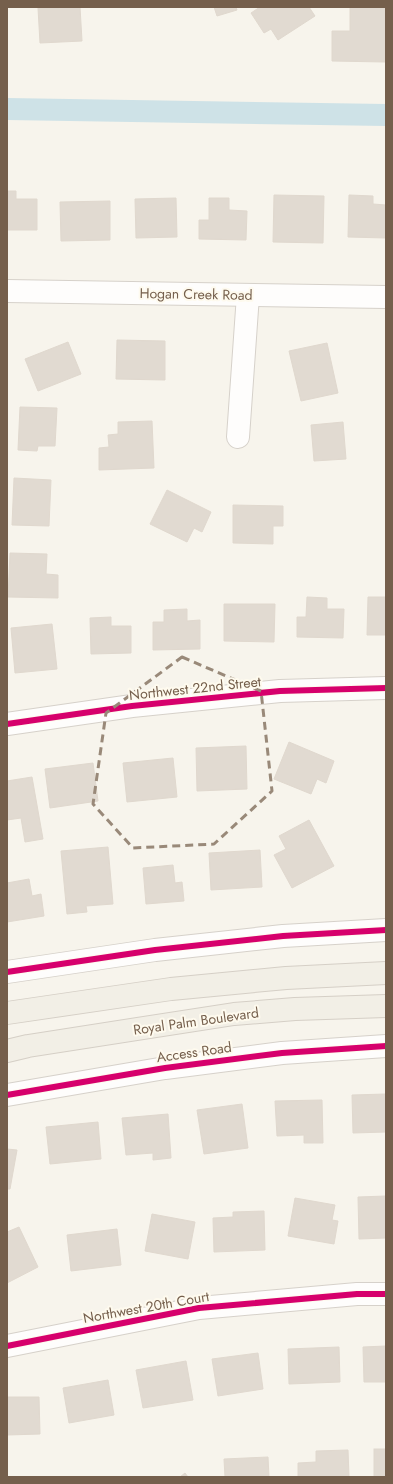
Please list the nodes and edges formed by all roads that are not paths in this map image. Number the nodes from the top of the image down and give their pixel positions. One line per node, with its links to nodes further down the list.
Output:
1 (7, 291): 2 (street, Hogan Creek Road)
2 (248, 295): 3 (street, Hogan Creek Road); 4 (street)
3 (386, 297)
4 (238, 437)
5 (386, 688): 6 (street, Northwest 22nd Street)
6 (7, 724)
7 (386, 930): 8 (street)
8 (7, 972)
9 (386, 973): 11 (main road)
10 (386, 1006): 13 (main road, Royal Palm Boulevard)
11 (7, 1014)
12 (386, 1046): 14 (street, Access Road)
13 (7, 1051)
14 (7, 1095)
15 (386, 1294): 16 (street, Northwest 20th Court)
16 (7, 1346)

